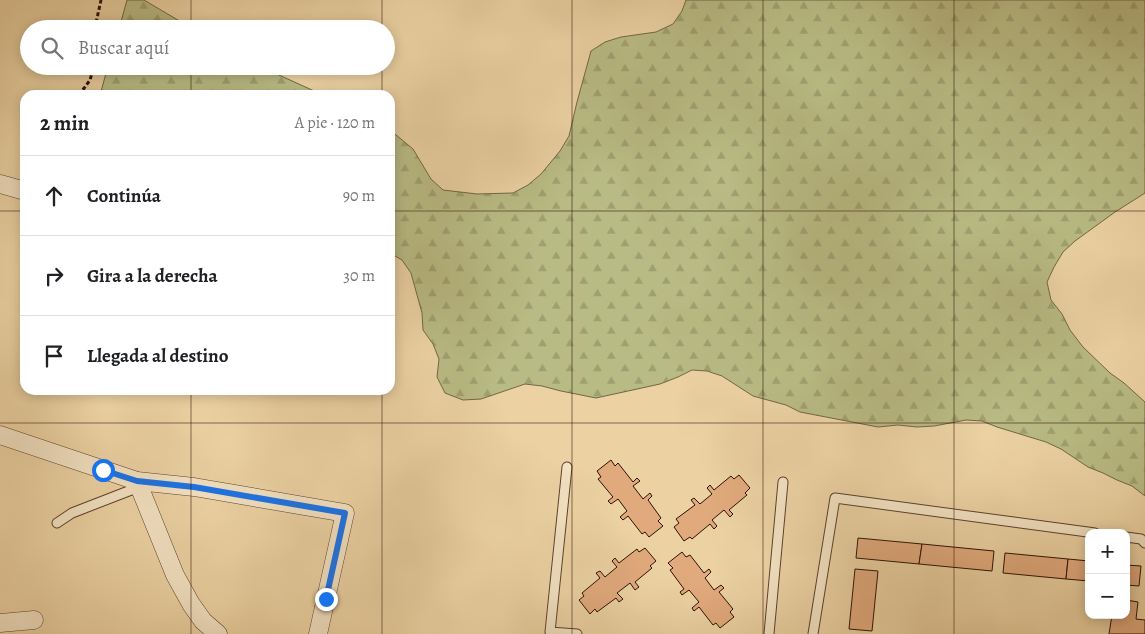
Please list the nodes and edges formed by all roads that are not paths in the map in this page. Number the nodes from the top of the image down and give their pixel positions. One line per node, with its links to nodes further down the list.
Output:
1 (0, 184): 2 (street)
2 (20, 190)
3 (0, 435): 6 (street)
4 (567, 467): 15 (lane)
5 (783, 482): 16 (lane)
6 (138, 484): 7 (lane); 13 (street); 14 (street)
7 (56, 523)
8 (1085, 532): 17 (lane)
9 (1130, 538): 10 (lane)
10 (1145, 543)
11 (34, 620): 12 (street)
12 (0, 623)
13 (218, 634)
14 (318, 634)
15 (577, 634)
16 (769, 634)
17 (813, 634)

